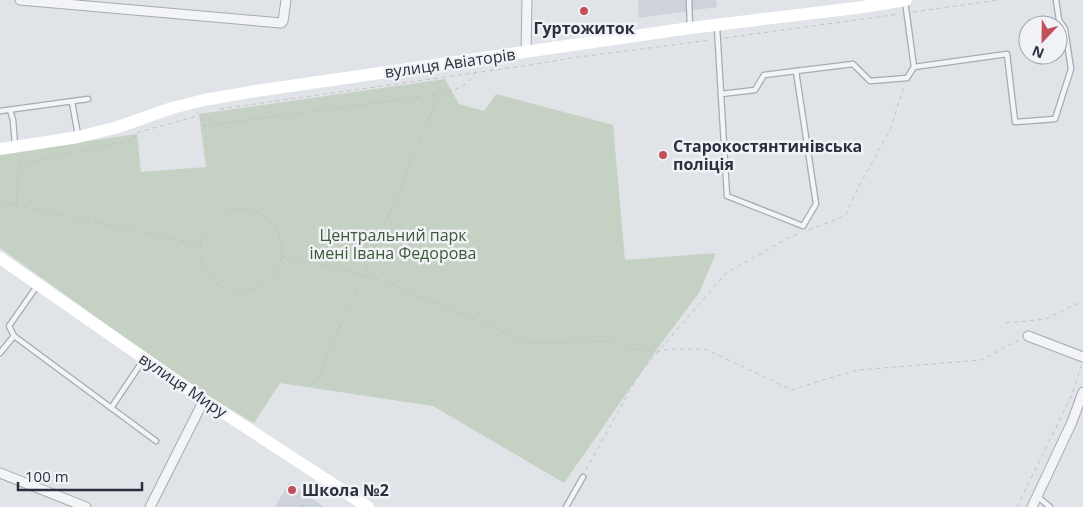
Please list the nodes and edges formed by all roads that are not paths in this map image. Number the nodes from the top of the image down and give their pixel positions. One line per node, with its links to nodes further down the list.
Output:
1 (20, 0): 7 (street)
2 (286, 0): 7 (street)
3 (527, 0): 11 (street)
4 (689, 0): 10 (lane)
5 (1056, 0): 12 (lane)
6 (874, 3): 8 (street, вулиця Авіаторів); 9 (street, вулиця Авіаторів)
7 (102, 4)
8 (906, 4): 12 (lane)
9 (717, 25): 10 (street, вулиця Авіаторів); 14 (lane)
10 (690, 28): 11 (street, вулиця Авіаторів)
11 (526, 52): 19 (street, вулиця Авіаторів)
12 (914, 67): 13 (lane)
13 (796, 71): 14 (lane); 14 (lane)
14 (721, 94)
15 (88, 99): 16 (lane)
16 (72, 102): 17 (lane); 19 (lane)
17 (10, 110): 18 (lane); 20 (lane)
18 (0, 111)
19 (78, 137): 20 (street, вулиця Авіаторів)
20 (15, 146): 21 (street, вулиця Авіаторів)
21 (0, 149)
22 (0, 258): 23 (street, вулиця Миру)
23 (38, 284): 24 (lane); 27 (street, вулиця Миру)
24 (14, 336): 26 (lane); 31 (lane)
25 (1028, 336): 28 (street)
26 (0, 353)
27 (144, 358): 30 (street, вулиця Миру); 31 (lane)
28 (1082, 361)
29 (1083, 392): 35 (street)
30 (204, 400): 37 (street); 38 (street, вулиця Миру)
31 (111, 408): 32 (lane)
32 (156, 441)
33 (0, 473): 36 (street)
34 (583, 477): 39 (lane)
35 (1037, 496): 40 (street); 41 (lane)
36 (86, 507)
37 (150, 507)
38 (368, 507)
39 (566, 507)
40 (1032, 507)
41 (1050, 507)

